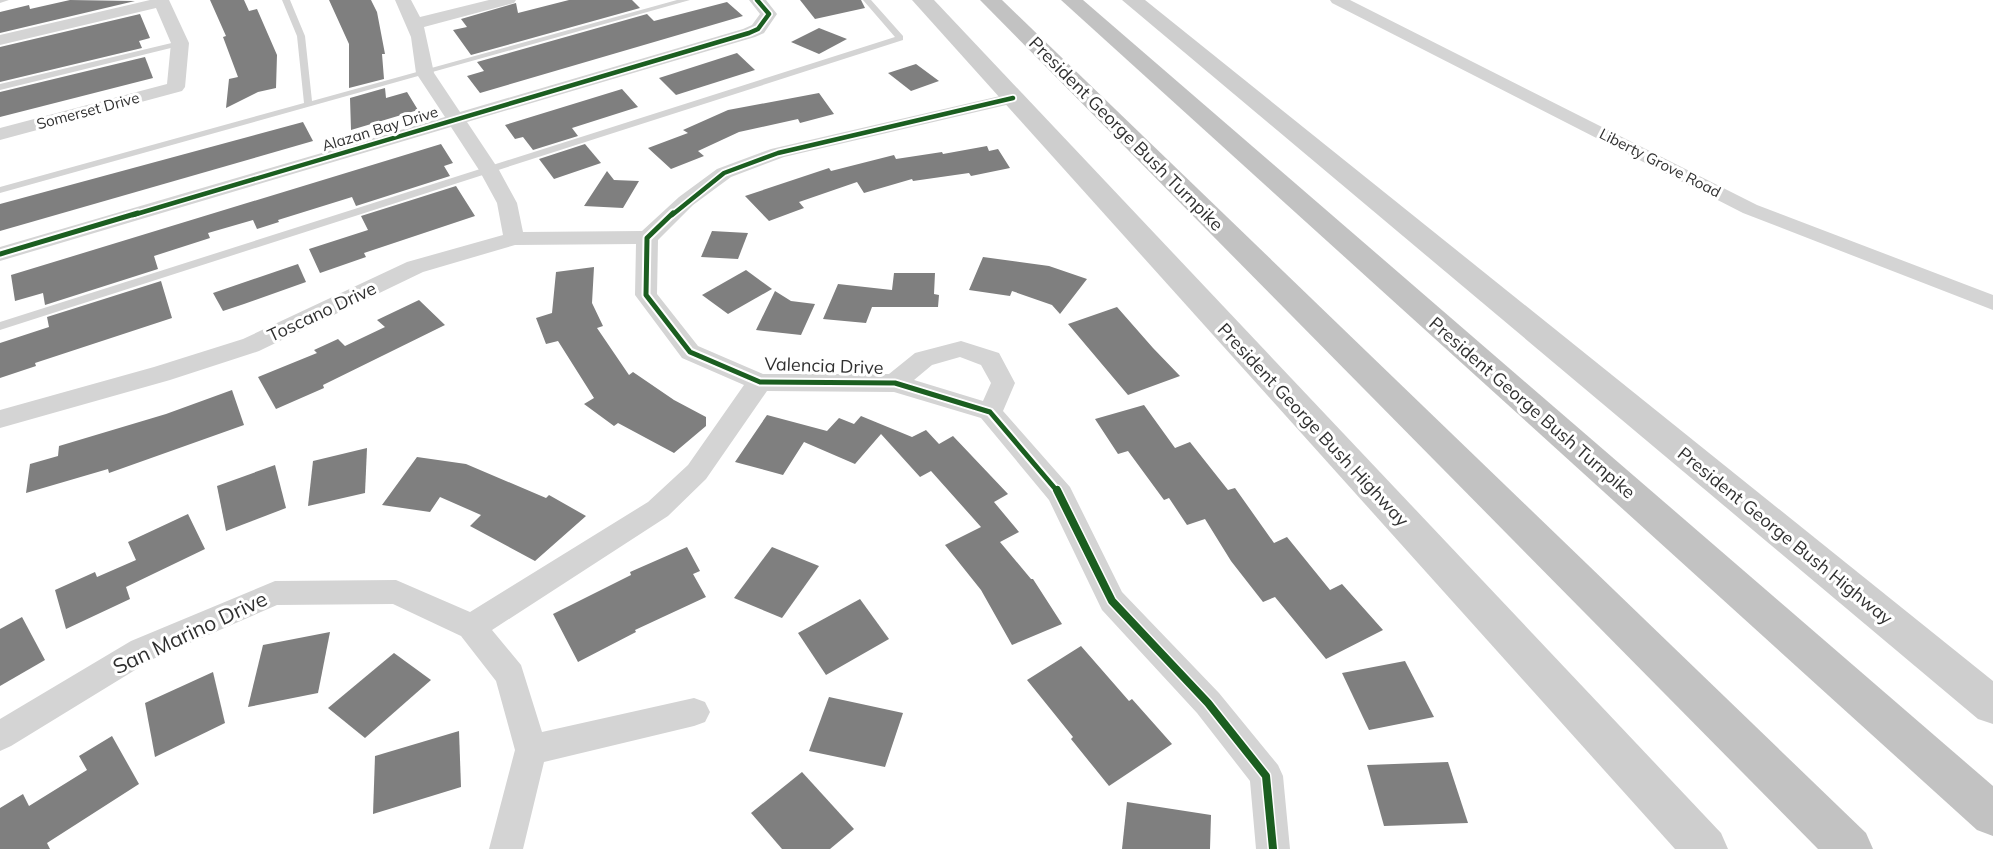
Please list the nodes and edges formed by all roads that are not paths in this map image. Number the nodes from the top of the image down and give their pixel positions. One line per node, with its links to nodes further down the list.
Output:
1 (5, 0): 13 (lane)
2 (286, 0): 21 (lane)
3 (404, 0): 15 (street)
4 (508, 0): 15 (street)
5 (686, 0): 18 (lane)
6 (757, 0): 22 (street, Alazan Bay Drive)
7 (867, 0): 24 (lane)
8 (921, 0): 20 (main road, President George Bush Highway)
9 (990, 0): 44 (highway, President George Bush Turnpike)
10 (1071, 0): 40 (highway, President George Bush Turnpike)
11 (1132, 0): 36 (main road, President George Bush Highway)
12 (1338, 0): 29 (street, Liberty Grove Road)
13 (0, 1)
14 (162, 1): 16 (street); 17 (street)
15 (414, 24): 18 (street)
16 (0, 40)
17 (180, 43): 19 (lane); 23 (street, Somerset Drive)
18 (424, 73): 21 (lane); 22 (street)
19 (0, 87)
20 (1013, 98): 26 (street); 43 (main road, President George Bush Highway)
21 (308, 104): 25 (lane)
22 (456, 119): 24 (street); 28 (street, Alazan Bay Drive)
23 (0, 134)
24 (489, 170): 27 (street); 30 (lane)
25 (0, 190)
26 (647, 238): 27 (street, Toscano Drive); 31 (street, Valencia Drive)
27 (514, 239): 34 (street, Toscano Drive)
28 (0, 254)
29 (1993, 303)
30 (0, 326)
31 (760, 382): 32 (street, Valencia Drive); 35 (street)
32 (895, 383): 33 (street, Valencia Drive); 33 (street, Valencia Drive)
33 (990, 412): 42 (street)
34 (0, 419)
35 (472, 627): 38 (street, San Marino Drive); 39 (street, San Marino Drive)
36 (1993, 706)
37 (694, 712): 39 (street)
38 (0, 736)
39 (531, 750): 41 (street, San Marino Drive)
40 (1993, 815)
41 (506, 849)
42 (1273, 849)
43 (1705, 849)
44 (1850, 849)

